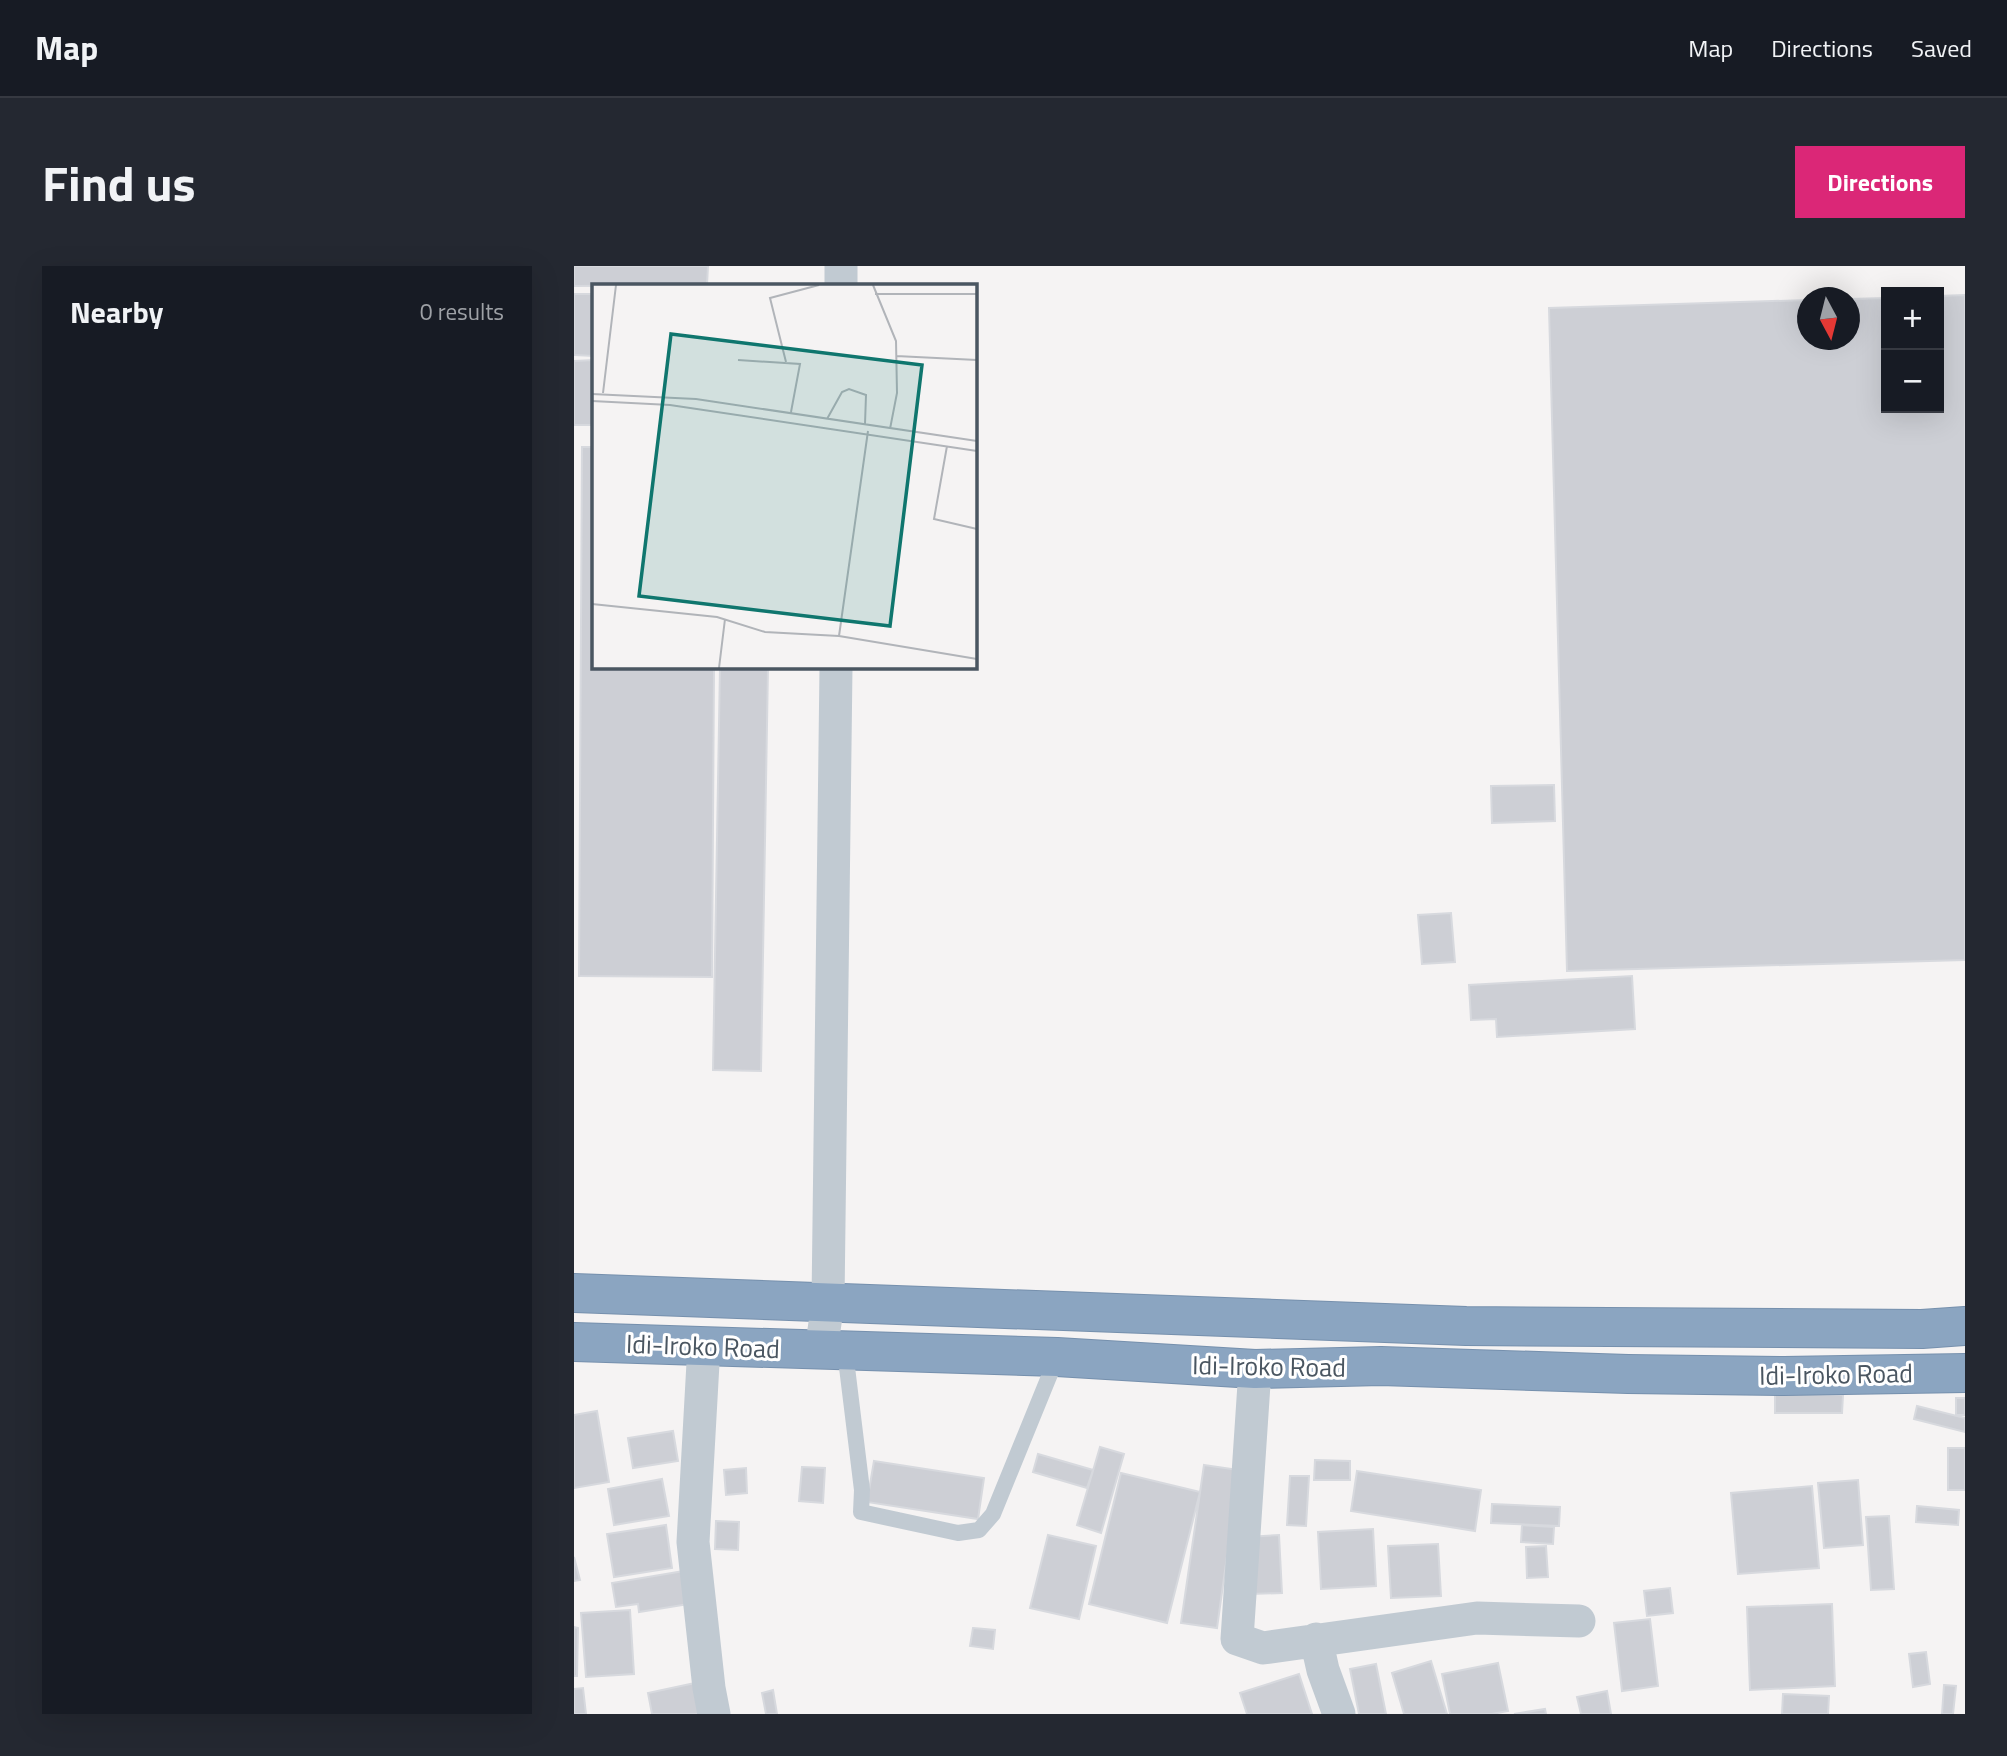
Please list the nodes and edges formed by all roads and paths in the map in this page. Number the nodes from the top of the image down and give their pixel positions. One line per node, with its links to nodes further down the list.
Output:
1 (841, 266): 2 (street)
2 (841, 284)
3 (836, 668): 5 (street)
4 (574, 1293): 5 (highway)
5 (828, 1302): 6 (highway); 9 (street)
6 (1965, 1326)
7 (574, 1342): 8 (highway, Idi-Iroko Road)
8 (704, 1345): 9 (highway, Idi-Iroko Road); 15 (street)
9 (833, 1351): 10 (highway, Idi-Iroko Road); 10 (lane)
10 (1057, 1357): 11 (highway, Idi-Iroko Road)
11 (1255, 1370): 12 (highway, Idi-Iroko Road); 14 (street)
12 (1965, 1373)
13 (1579, 1620): 14 (street)
14 (1316, 1639): 16 (street)
15 (714, 1714)
16 (1339, 1714)

